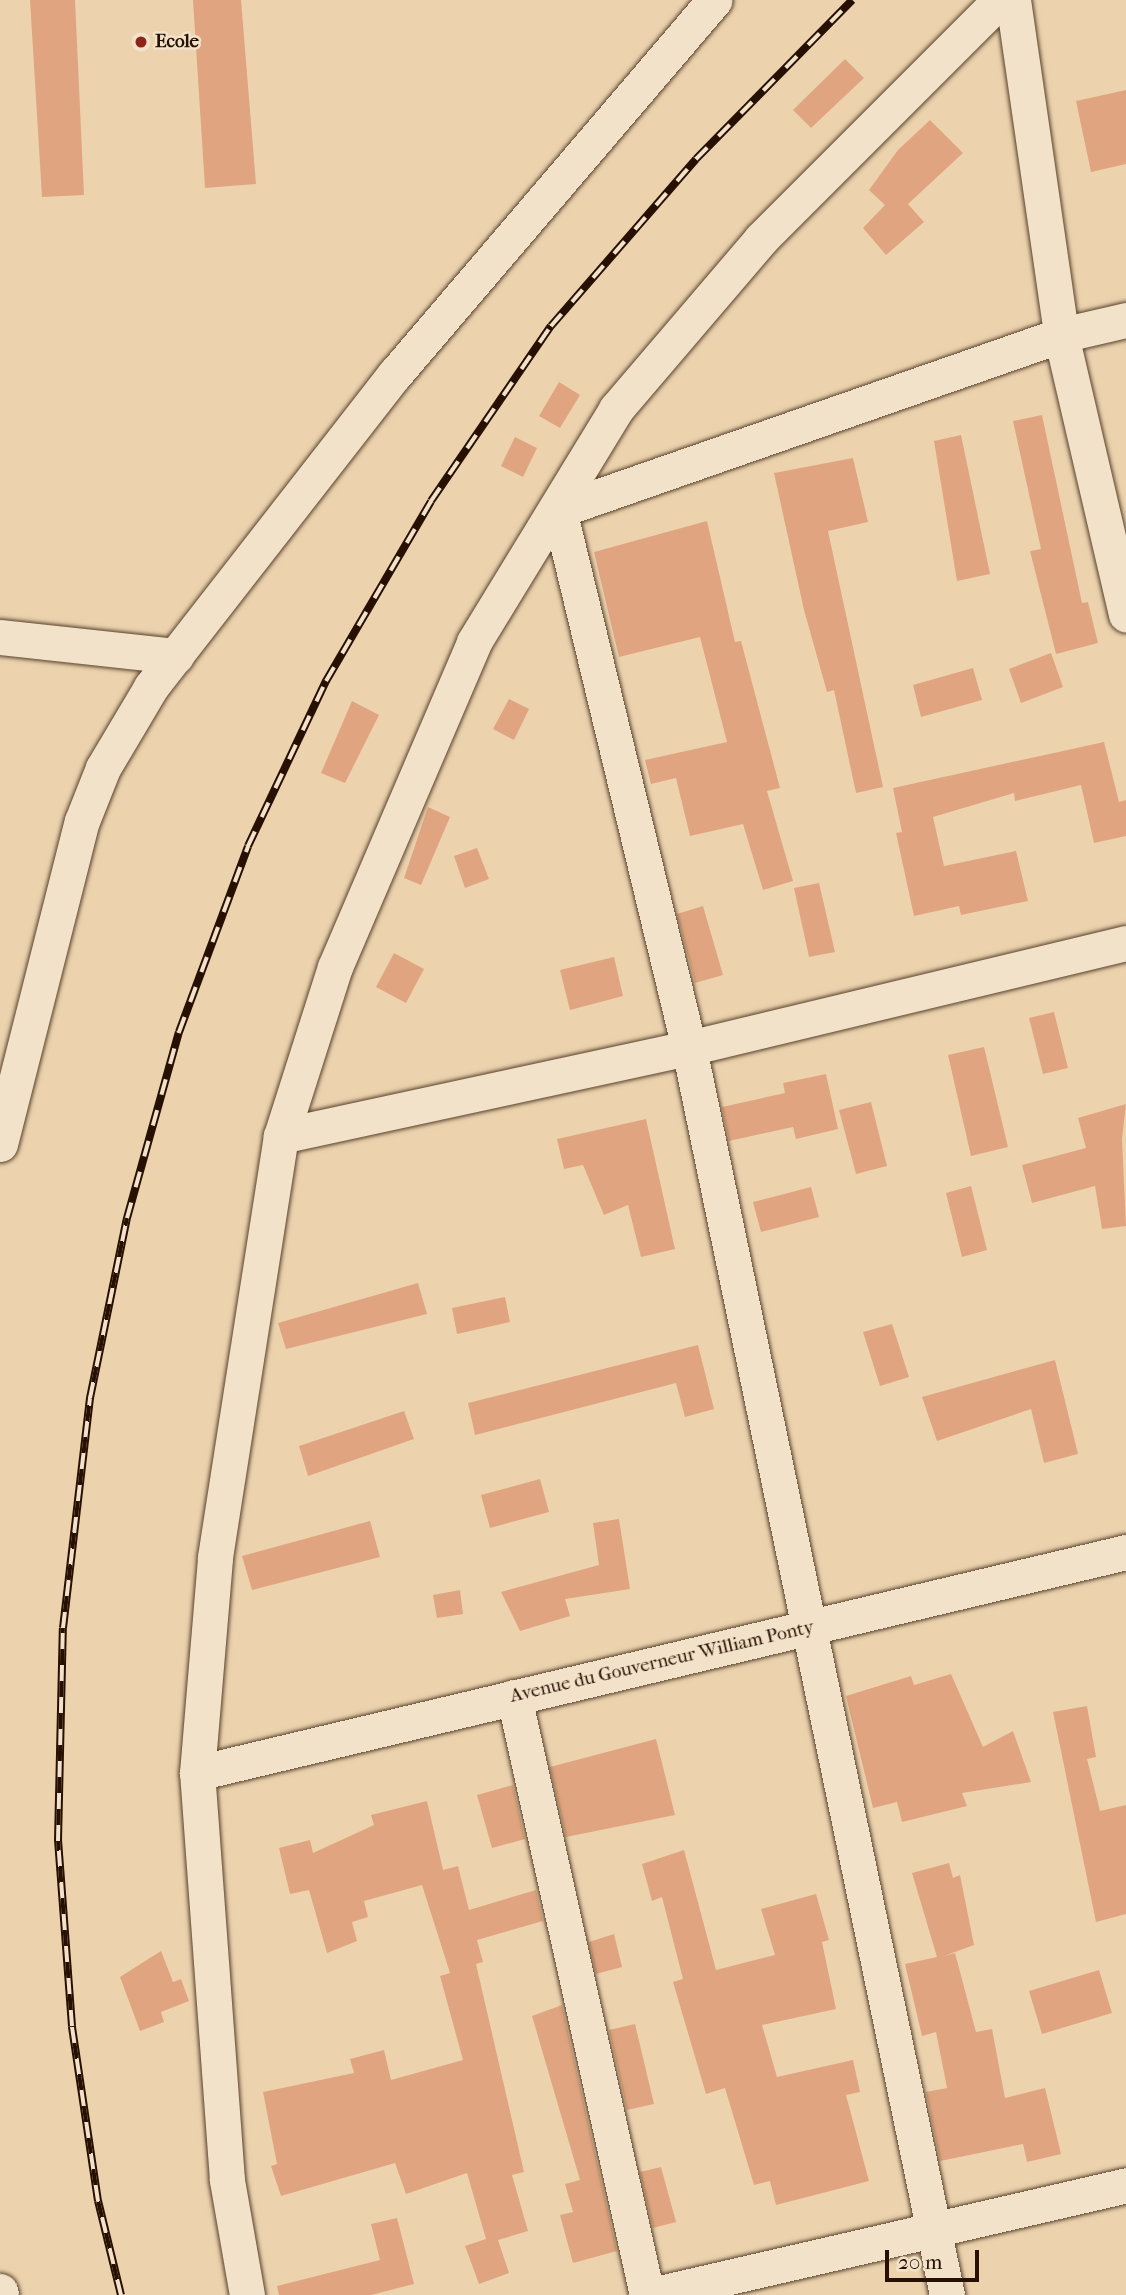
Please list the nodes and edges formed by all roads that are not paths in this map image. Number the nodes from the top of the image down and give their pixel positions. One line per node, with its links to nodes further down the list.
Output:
1 (714, 0): 9 (street)
2 (1000, 0): 6 (street)
3 (1013, 0): 5 (street)
4 (1126, 320): 5 (street)
5 (1061, 335): 6 (street); 7 (street)
6 (559, 510): 11 (street); 12 (street)
7 (1126, 615)
8 (0, 637): 9 (street)
9 (176, 656): 13 (street)
10 (1126, 943): 11 (street)
11 (690, 1048): 12 (street); 15 (street)
12 (281, 1136): 17 (street)
13 (0, 1144)
14 (1126, 1552): 15 (street, Avenue du Gouverneur William Ponty)
15 (809, 1627): 16 (street, Avenue du Gouverneur William Ponty); 19 (street)
16 (514, 1697): 17 (street, Avenue du Gouverneur William Ponty); 21 (street)
17 (197, 1773): 20 (street)
18 (1126, 2185): 19 (street)
19 (933, 2226): 21 (street); 22 (street)
20 (247, 2295)
21 (649, 2295)
22 (947, 2295)

